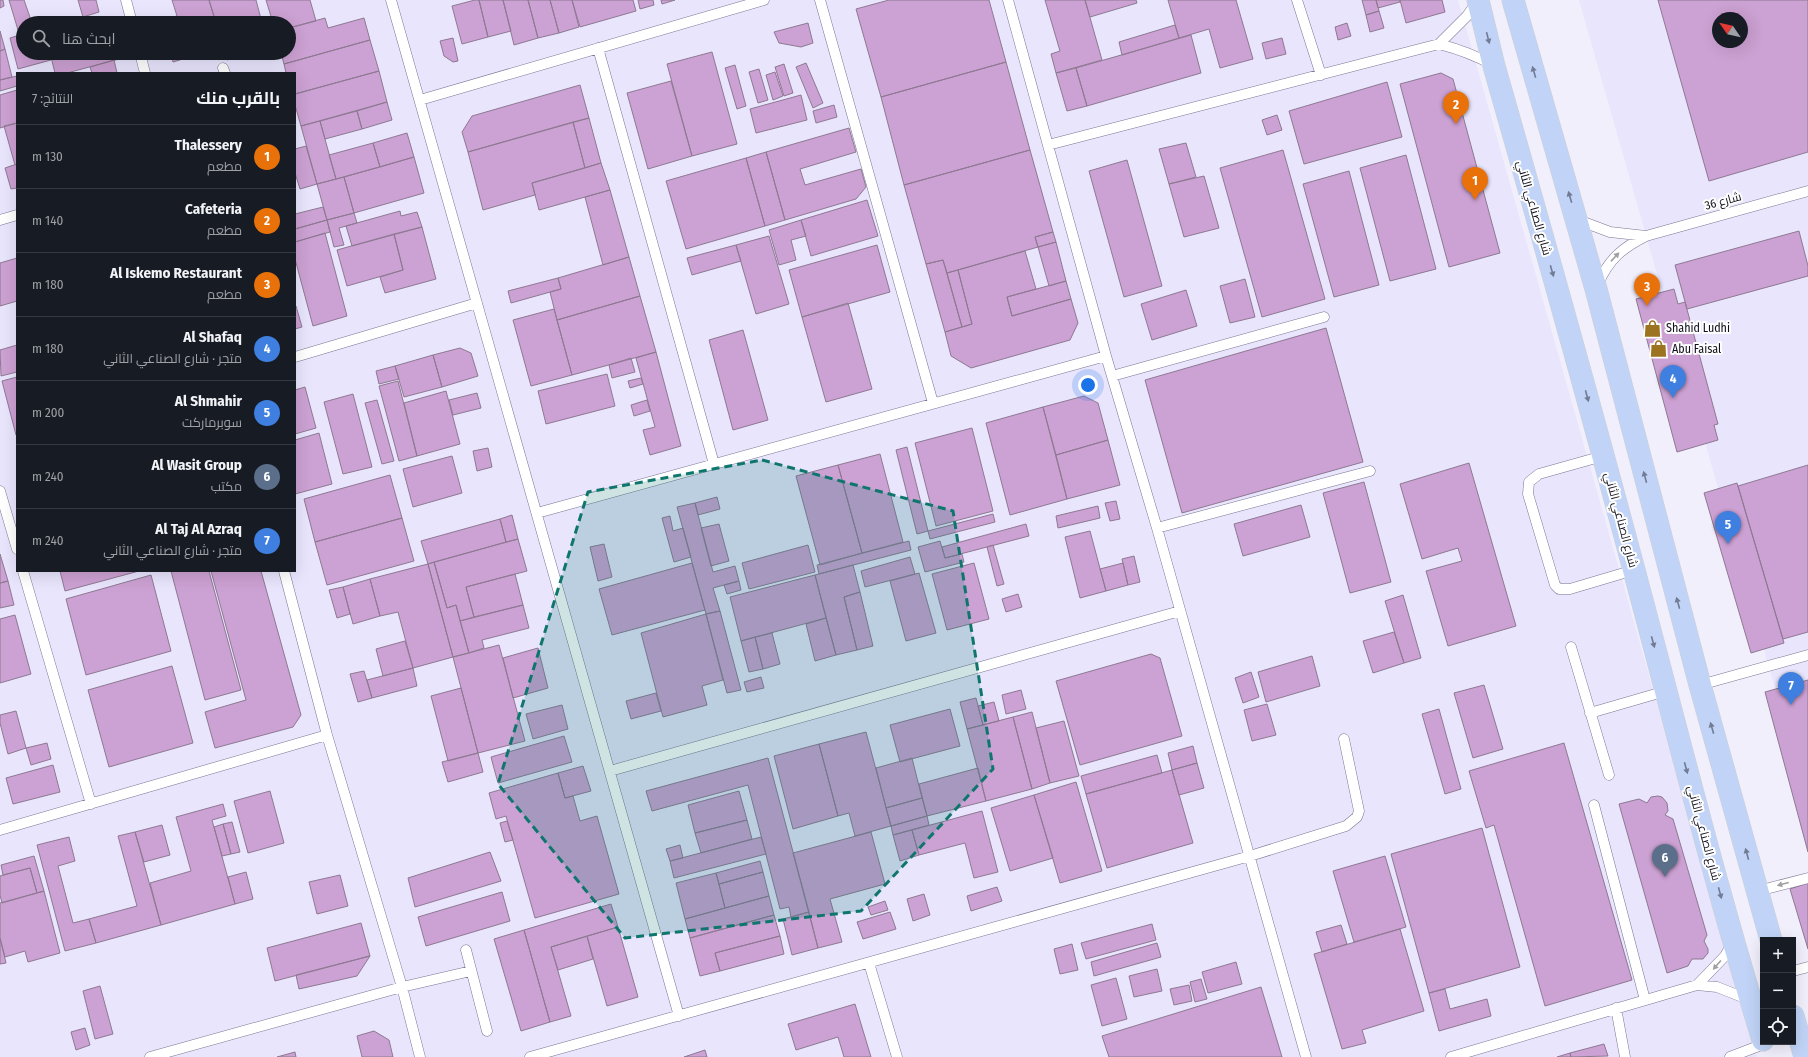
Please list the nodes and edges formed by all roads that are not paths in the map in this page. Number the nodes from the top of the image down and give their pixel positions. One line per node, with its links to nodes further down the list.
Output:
1 (126, 0): 9 (lane)
2 (391, 0): 16 (lane)
3 (764, 0): 11 (lane)
4 (820, 0): 29 (lane)
5 (1008, 0): 17 (lane)
6 (1297, 0): 15 (lane)
7 (1478, 0): 10 (lane); 13 (main road, شارع الصناعي الثاني, one-way to 13)
8 (1513, 0): 21 (main road, one-way to 8)
9 (130, 16)
10 (1439, 44): 13 (lane); 15 (lane)
11 (598, 48): 16 (lane); 31 (lane)
12 (142, 60): 14 (lane)
13 (1494, 66): 30 (main road, شارع الصناعي الثاني, one-way to 30)
14 (145, 72)
15 (1322, 75): 17 (lane)
16 (420, 100): 24 (lane)
17 (1048, 145): 26 (lane)
18 (1808, 192): 22 (lane, شارع 36)
19 (16, 215): 20 (lane)
20 (0, 220)
21 (1576, 220): 22 (lane, شارع 36); 23 (main road)
22 (1646, 236): 23 (lane, شارع 36, one-way to 22)
23 (1596, 289): 43 (main road, one-way to 23)
24 (477, 303): 27 (lane); 34 (lane)
25 (1324, 318): 28 (lane)
26 (1106, 356): 28 (lane); 29 (lane)
27 (296, 357)
28 (1112, 376): 35 (lane)
29 (933, 403): 31 (lane)
30 (1603, 456): 37 (main road, شارع الصناعي الثاني); 37 (lane)
31 (714, 464): 34 (lane)
32 (1370, 471): 35 (lane)
33 (0, 491): 36 (lane)
34 (537, 513): 48 (lane)
35 (1157, 528): 40 (lane)
36 (16, 546)
37 (1634, 570): 44 (main road, شارع الصناعي الثاني, one-way to 44)
38 (23, 572): 50 (lane)
39 (284, 572): 46 (lane)
40 (1180, 611): 48 (lane); 53 (lane)
41 (1571, 647): 45 (lane)
42 (1808, 655): 43 (lane)
43 (1700, 685): 55 (main road, one-way to 43)
44 (1666, 692): 45 (lane); 57 (main road, شارع الصناعي الثاني, one-way to 57)
45 (1590, 713): 49 (lane)
46 (328, 735): 50 (lane); 64 (lane)
47 (1344, 739): 53 (lane)
48 (610, 771): 68 (lane)
49 (1609, 775)
50 (91, 804): 52 (lane)
51 (1594, 805): 65 (lane)
52 (0, 830)
53 (1250, 856): 59 (lane); 77 (lane)
54 (1808, 878): 55 (lane, one-way to 55)
55 (1758, 891): 56 (main road)
56 (1770, 937)
57 (1733, 941): 63 (lane, one-way to 63); 66 (main road, شارع الصناعي الثاني)
58 (466, 950): 62 (lane)
59 (869, 962): 68 (lane); 76 (lane)
60 (1808, 967): 61 (lane)
61 (1796, 970)
62 (471, 971): 64 (lane); 70 (lane)
63 (1697, 985): 65 (lane); 66 (lane)
64 (402, 987): 73 (lane); 74 (lane)
65 (1645, 1000): 67 (lane)
66 (1751, 1000): 71 (main road, شارع الصناعي الثاني)
67 (1616, 1008): 72 (lane); 79 (lane)
68 (679, 1016): 75 (lane)
69 (1796, 1026): 81 (main road)
70 (487, 1031)
71 (1765, 1046): 80 (lane)
72 (1463, 1055): 78 (lane)
73 (150, 1057)
74 (420, 1057)
75 (530, 1057)
76 (897, 1057)
77 (1306, 1057)
78 (1451, 1057)
79 (1624, 1057)
80 (1730, 1057)
81 (1805, 1057)

